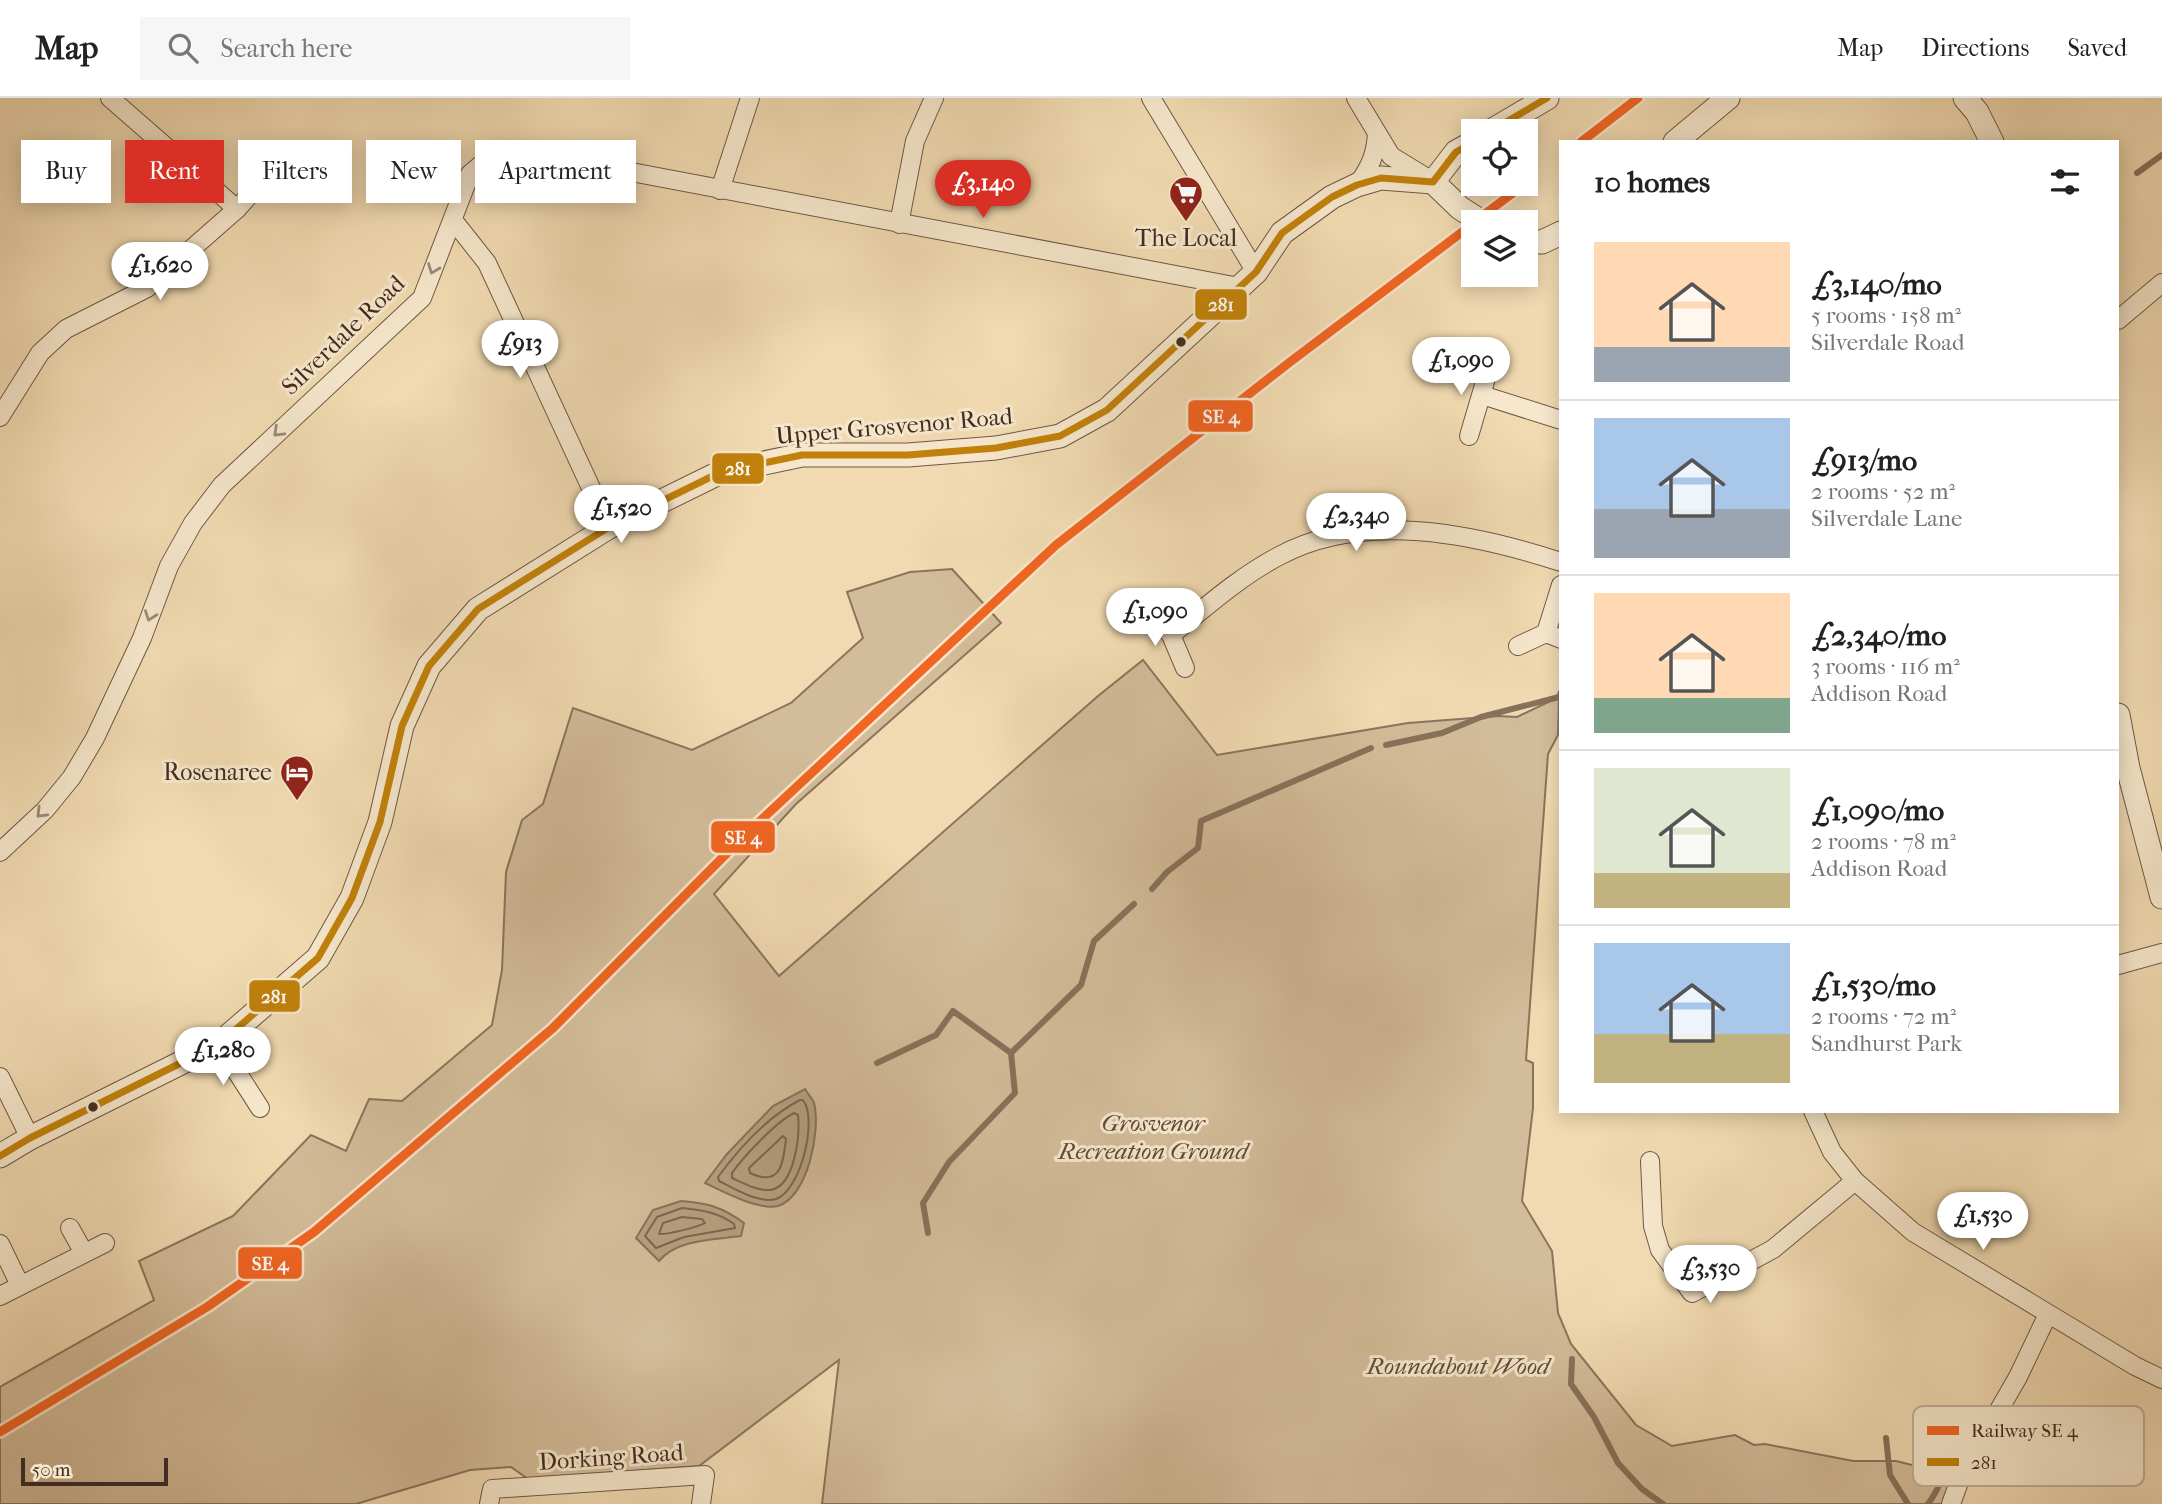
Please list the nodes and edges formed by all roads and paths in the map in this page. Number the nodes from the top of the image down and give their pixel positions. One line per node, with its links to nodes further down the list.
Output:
1 (110, 98): 18 (street)
2 (750, 98): 16 (street)
3 (934, 98): 21 (street)
4 (1151, 98): 24 (street)
5 (1356, 98): 10 (street)
6 (1547, 98): 9 (street)
7 (1728, 98): 11 (street)
8 (1965, 98): 12 (street)
9 (1511, 119)
10 (1377, 133): 14 (street); 15 (street)
11 (1677, 140)
12 (1991, 140)
13 (1461, 149): 14 (street)
14 (1433, 182): 15 (street, Upper Grosvenor Road); 19 (street)
15 (1357, 185): 24 (street, Upper Grosvenor Road)
16 (720, 190): 20 (street, Silverdale Road); 21 (street, Silverdale Road)
17 (242, 203): 18 (street)
18 (237, 209): 29 (street)
19 (1463, 210)
20 (453, 220): 32 (street); 41 (street, Silverdale Road, one-way to 41)
21 (899, 224): 24 (street, Silverdale Road)
22 (1559, 234): 23 (street)
23 (1538, 242)
24 (1248, 279): 32 (street, Upper Grosvenor Road)
25 (2162, 283): 26 (street)
26 (2119, 319)
27 (1489, 368): 28 (street)
28 (1482, 395): 30 (street); 31 (street)
29 (0, 417)
30 (1559, 419)
31 (1469, 436)
32 (609, 527): 45 (street, Upper Grosvenor Road)
33 (1559, 561): 36 (street)
34 (1559, 600): 37 (street)
35 (1152, 612): 36 (street)
36 (1171, 635): 39 (street)
37 (1554, 636): 38 (street)
38 (1518, 646)
39 (1185, 668)
40 (2119, 720): 42 (street)
41 (0, 852)
42 (2162, 897)
43 (2162, 953): 44 (street)
44 (2119, 965)
45 (219, 1044): 47 (street); 49 (street, Upper Grosvenor Road)
46 (0, 1077): 49 (street)
47 (260, 1108)
48 (1814, 1113): 52 (street)
49 (30, 1138): 50 (street, Upper Grosvenor Road)
50 (0, 1156)
51 (1650, 1161): 52 (street)
52 (1855, 1181): 59 (street)
53 (71, 1228): 56 (street)
54 (105, 1243): 56 (street)
55 (0, 1244): 57 (street)
56 (85, 1253): 57 (street)
57 (20, 1285): 58 (street)
58 (0, 1296)
59 (2048, 1314): 60 (street); 61 (street)
60 (2162, 1379)
61 (2001, 1406)
62 (1958, 1486): 65 (street)
63 (491, 1496): 64 (street, Dorking Road)
64 (701, 1504)
65 (1951, 1504)

